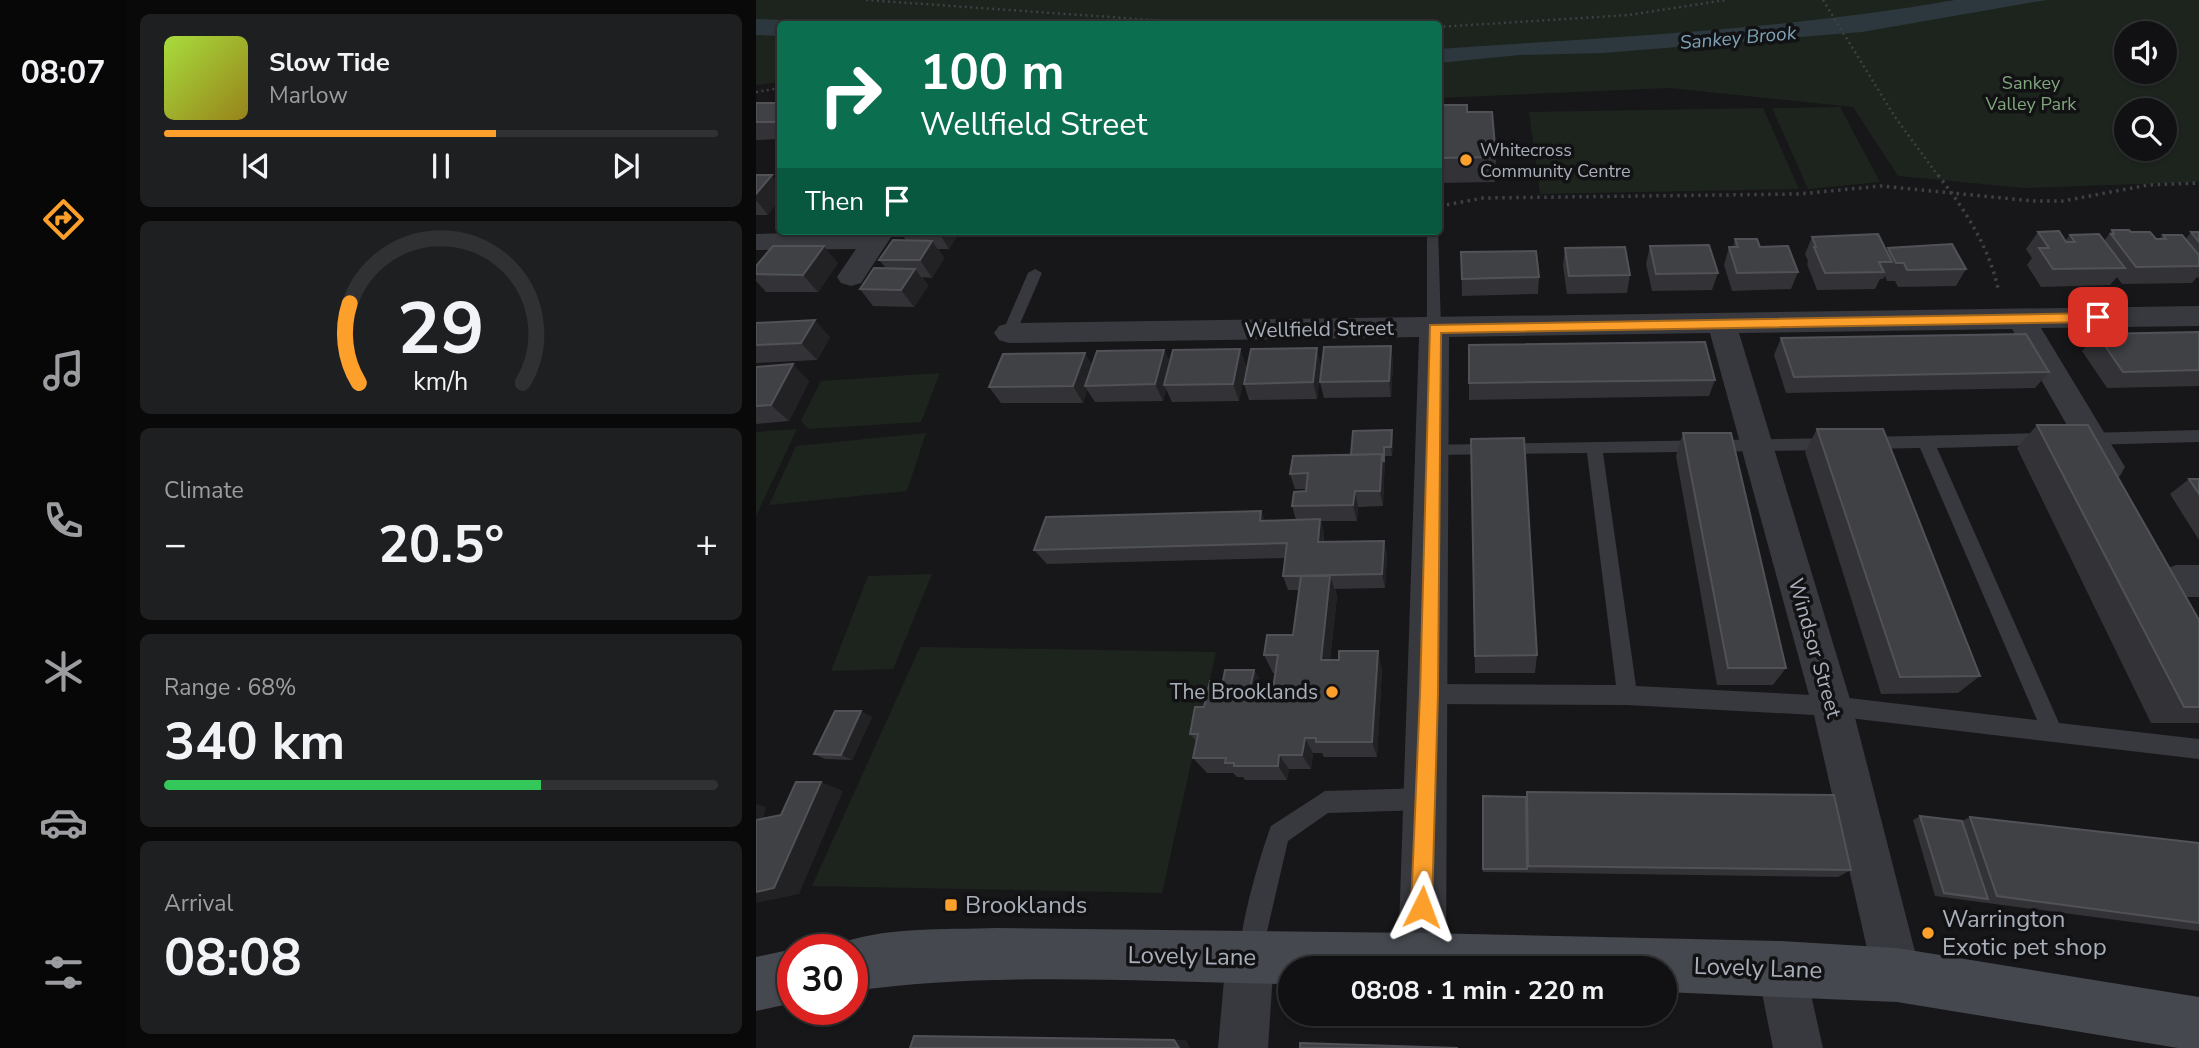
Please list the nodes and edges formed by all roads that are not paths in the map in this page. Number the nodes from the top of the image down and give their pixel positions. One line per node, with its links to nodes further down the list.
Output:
1 (1434, 235): 9 (lane)
2 (879, 236): 3 (street); 5 (street)
3 (756, 242)
4 (1035, 273): 10 (lane, Wellfield Street)
5 (851, 277)
6 (2199, 316): 7 (street, Wellfield Street)
7 (2021, 319): 8 (street, Wellfield Street); 12 (street)
8 (1722, 323): 9 (street, Wellfield Street); 14 (street, Windsor Street)
9 (1434, 328): 10 (street, Wellfield Street); 16 (street)
10 (1009, 333)
11 (2199, 436): 12 (lane)
12 (2091, 439): 13 (lane); 17 (street)
13 (1926, 442): 14 (lane); 21 (lane)
14 (1758, 445): 15 (lane); 20 (street, Windsor Street)
15 (1594, 446): 16 (lane); 19 (lane)
16 (1431, 449): 18 (street)
17 (2127, 498)
18 (1429, 694): 19 (lane); 23 (street)
19 (1627, 695): 20 (lane)
20 (1832, 706): 21 (lane); 30 (street, Windsor Street)
21 (2052, 730): 22 (lane)
22 (2199, 749)
23 (1426, 799): 24 (street); 25 (lane)
24 (1422, 956)
25 (1250, 957): 26 (street, Lovely Lane); 27 (street, Lovely Lane); 34 (street)
26 (1278, 957)
27 (868, 963)
28 (1677, 965): 29 (street, Lovely Lane)
29 (1781, 968): 30 (street, Lovely Lane); 35 (street)
30 (1898, 975): 33 (street, Lovely Lane)
31 (777, 979): 32 (street)
32 (756, 984)
33 (2199, 1024)
34 (1243, 1048)
35 (1798, 1048)

